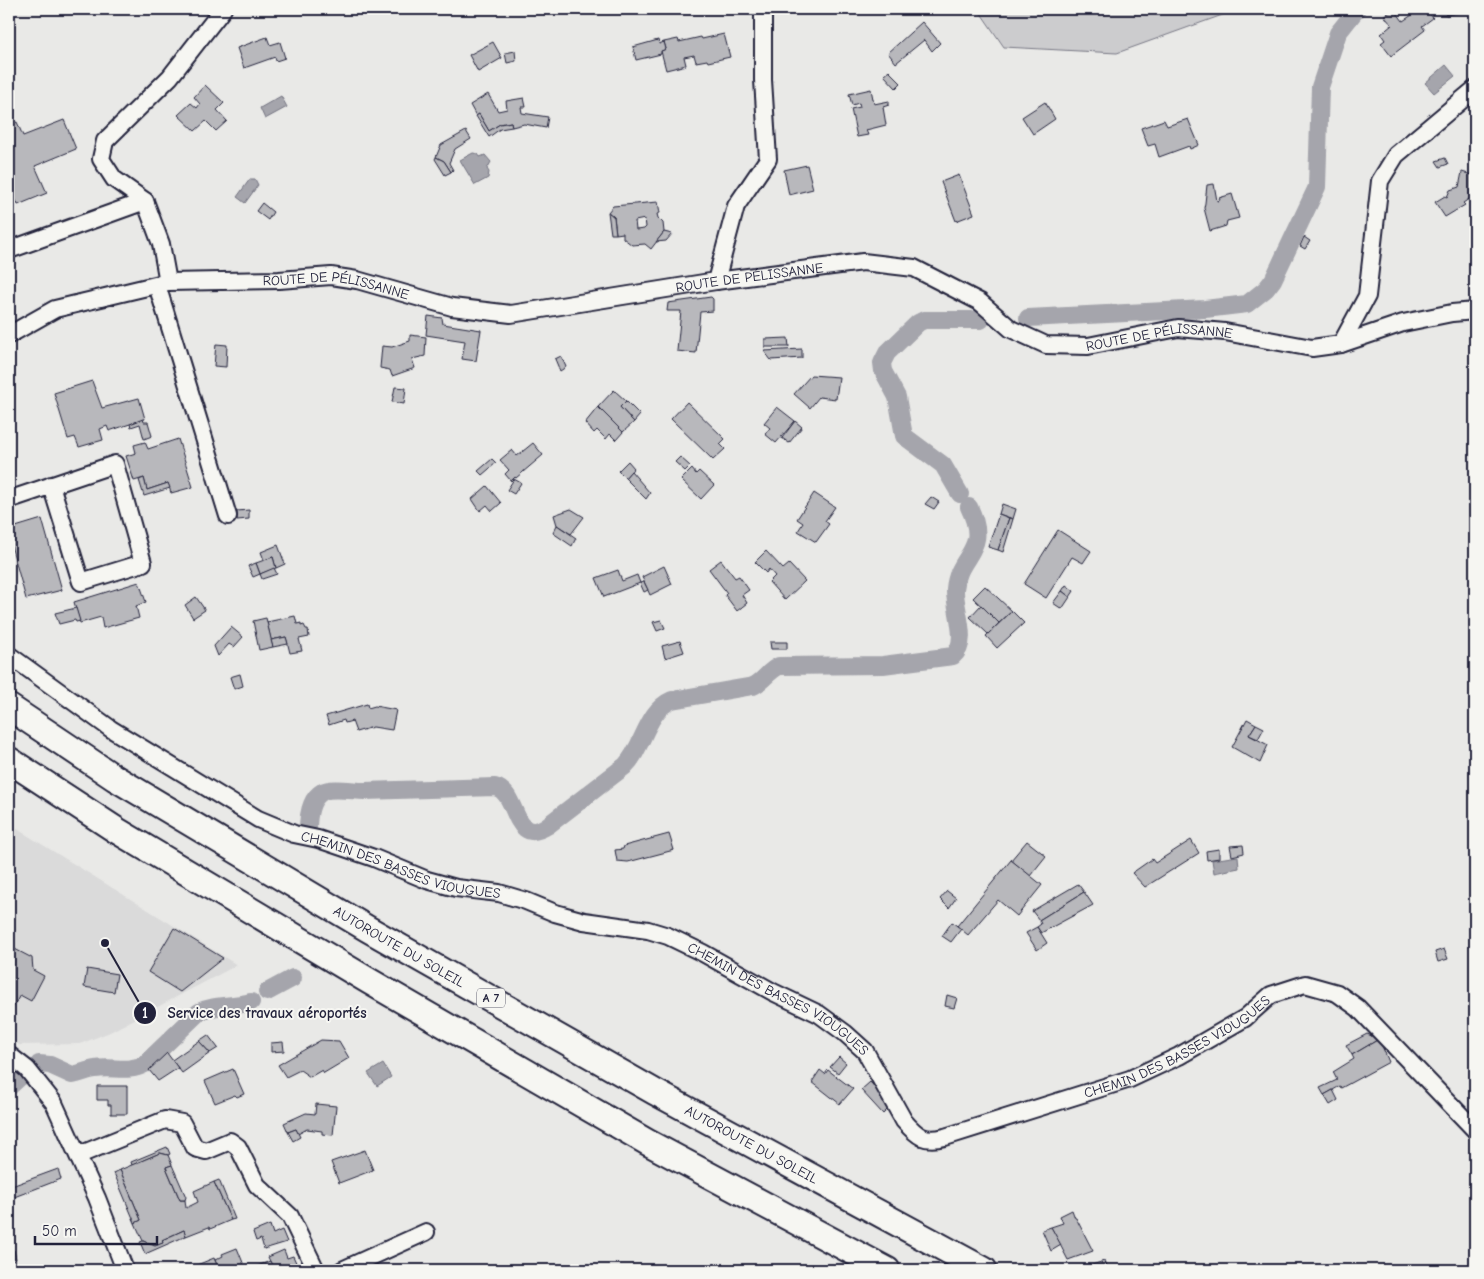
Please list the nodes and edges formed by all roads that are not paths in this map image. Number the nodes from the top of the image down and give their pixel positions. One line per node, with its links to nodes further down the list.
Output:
1 (223, 9): 4 (street)
2 (763, 9): 6 (street)
3 (1475, 89): 10 (street)
4 (145, 201): 5 (street); 7 (street)
5 (9, 250)
6 (716, 281): 7 (street, ROUTE DE PÉLISSANNE); 10 (street, ROUTE DE PÉLISSANNE)
7 (162, 284): 9 (street, ROUTE DE PÉLISSANNE); 13 (street)
8 (1475, 311): 10 (street, ROUTE DE PÉLISSANNE)
9 (9, 335)
10 (1341, 344)
11 (51, 485): 11 (street); 12 (street)
12 (9, 499)
13 (228, 516)
14 (9, 656): 18 (street, CHEMIN DES BASSES VIOUGUES)
15 (9, 707): 25 (highway, AUTOROUTE DU SOLEIL / A 7)
16 (9, 760): 24 (highway)
17 (9, 1055): 19 (street)
18 (1475, 1130)
19 (78, 1155): 21 (street); 22 (street)
20 (426, 1232): 23 (street)
21 (125, 1270)
22 (316, 1270)
23 (342, 1270)
24 (886, 1270)
25 (984, 1270)

